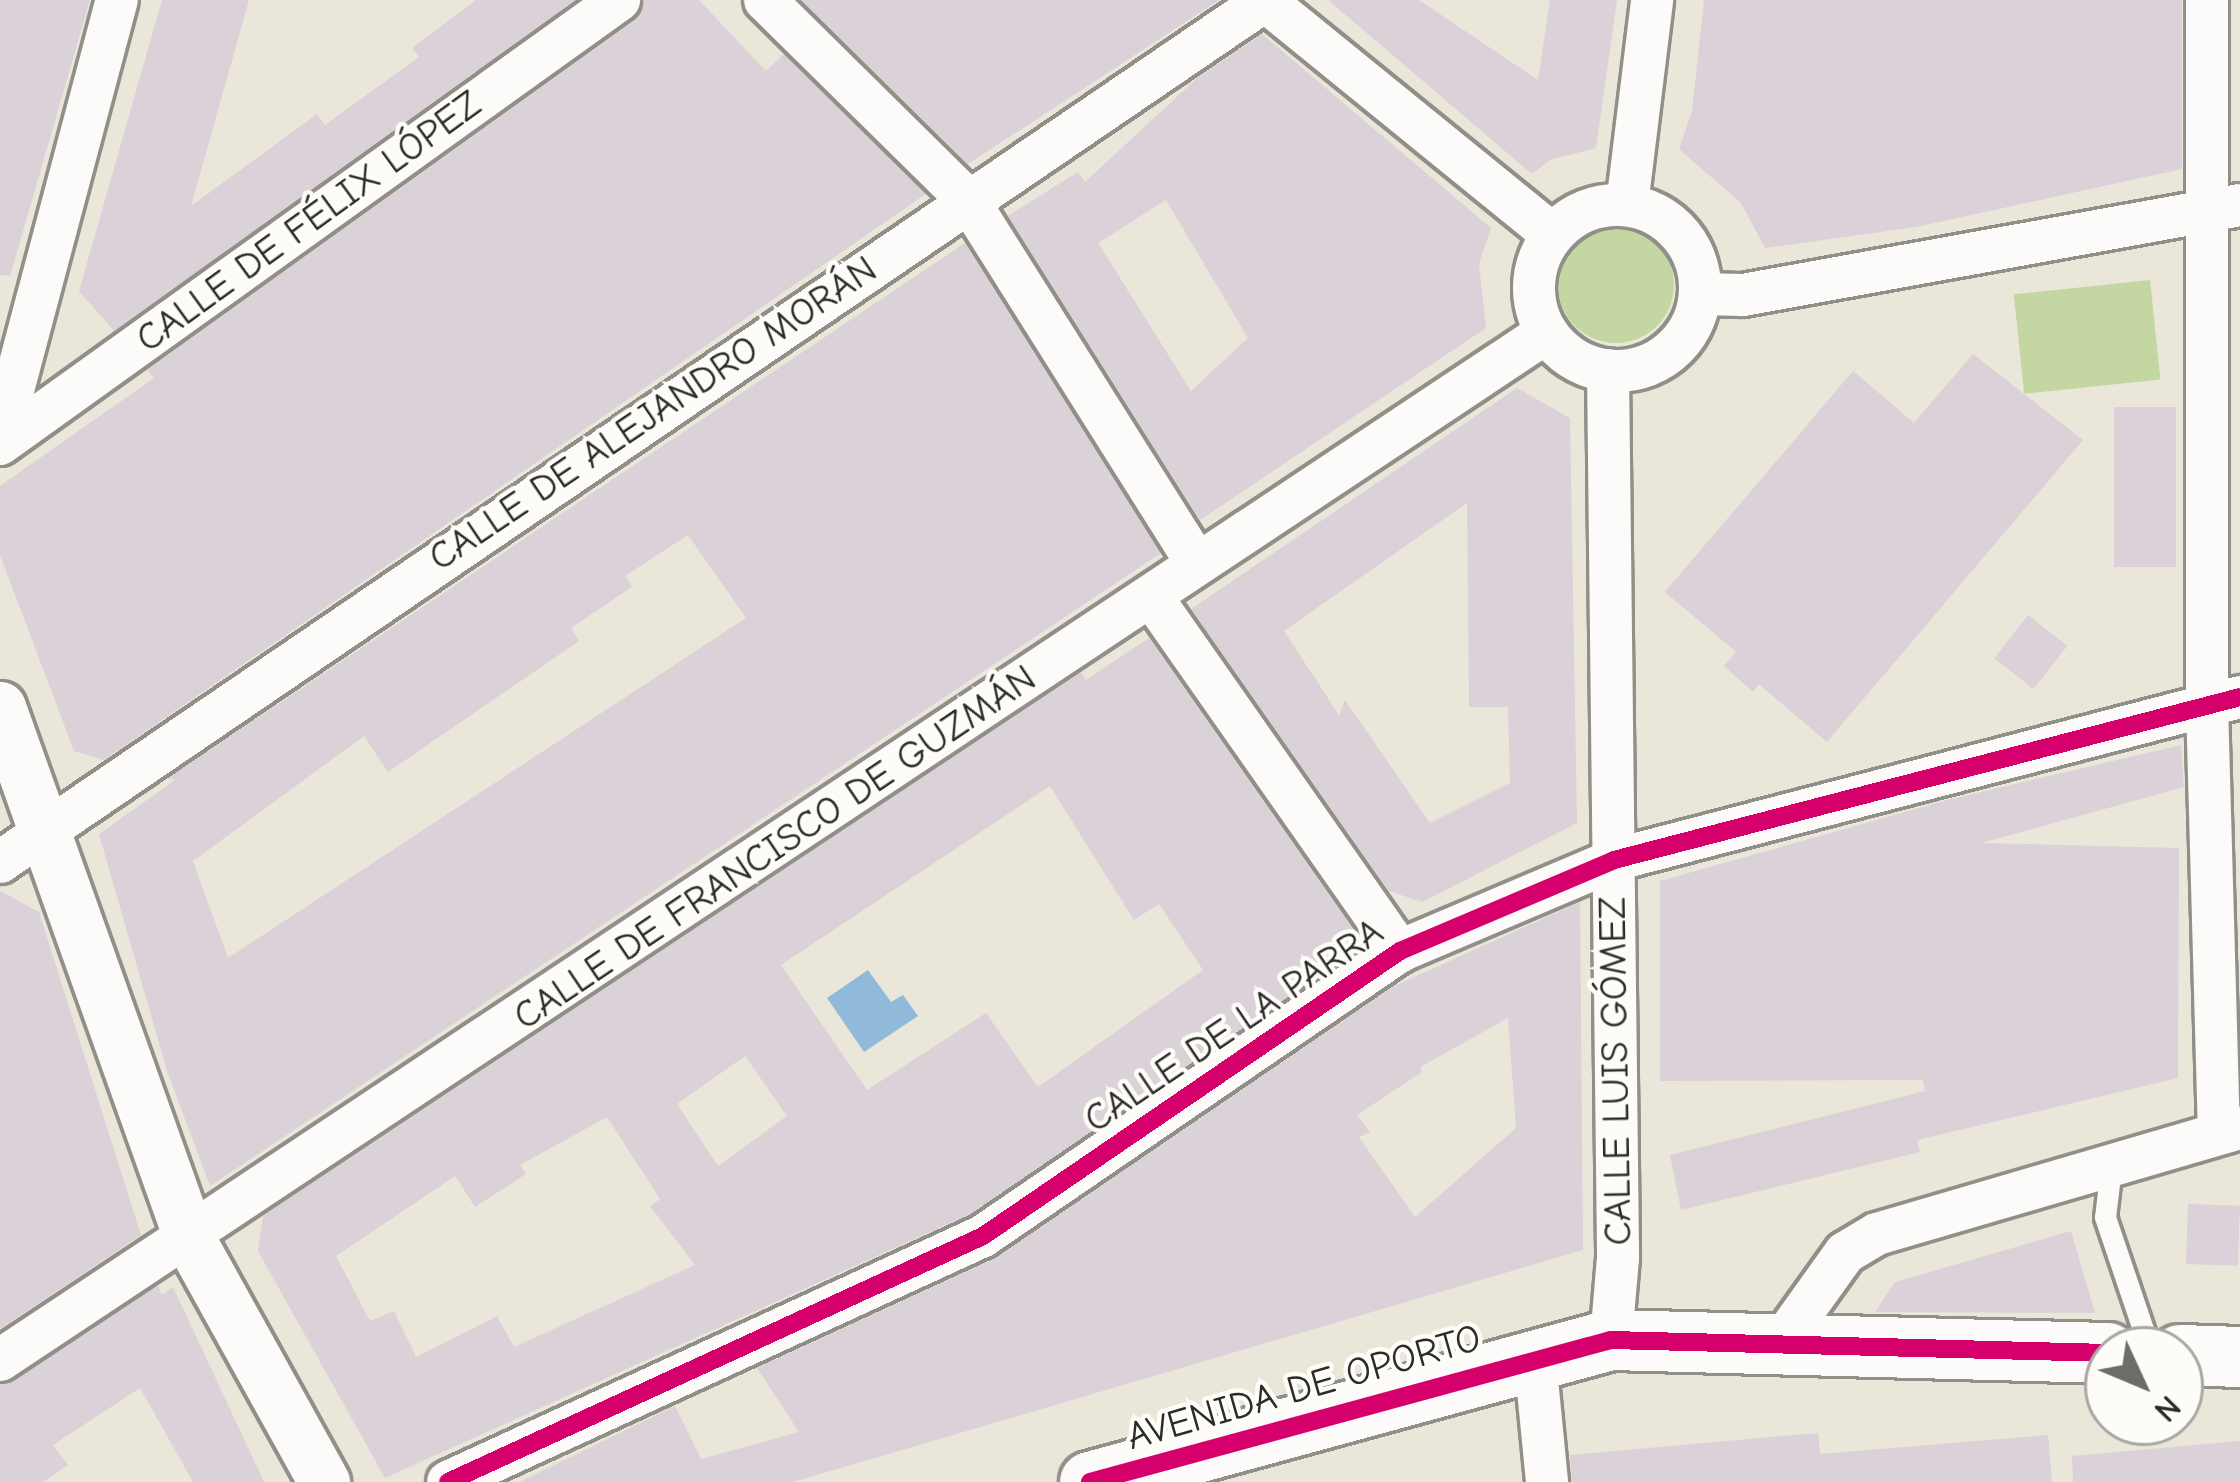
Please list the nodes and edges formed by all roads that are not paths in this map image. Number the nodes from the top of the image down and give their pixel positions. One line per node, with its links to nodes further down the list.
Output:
1 (117, 0): 14 (street)
2 (619, 0): 14 (street, CALLE DE FÉLIX LÓPEZ)
3 (765, 0): 7 (street)
4 (1265, 0): 7 (street, CALLE DE ALEJANDRO MORÁN); 10 (street)
5 (1652, 0): 8 (street)
6 (2206, 0): 9 (street)
7 (968, 200): 15 (street); 19 (street, CALLE DE ALEJANDRO MORÁN)
8 (1627, 205): 10 (street); 11 (street)
9 (2223, 208): 11 (street); 17 (street)
10 (1552, 235): 12 (street)
11 (1701, 294): 13 (street)
12 (1547, 332): 13 (street); 15 (street, CALLE DE FRANCISCO DE GUZMÁN)
13 (1608, 370): 20 (street, CALLE LUIS GÓMEZ)
14 (0, 442)
15 (1197, 563): 16 (street, CALLE DE FRANCISCO DE GUZMÁN)
16 (1151, 596): 22 (street); 25 (street, CALLE DE FRANCISCO DE GUZMÁN)
17 (2224, 701): 20 (street, CALLE DE LA PARRA); 23 (street)
18 (0, 707): 19 (street)
19 (43, 831): 21 (street, CALLE DE ALEJANDRO MORÁN); 25 (street)
20 (1614, 860): 22 (street, CALLE DE LA PARRA); 27 (street, CALLE LUIS GÓMEZ)
21 (0, 862)
22 (1400, 951): 35 (street, CALLE DE LA PARRA)
23 (2230, 1129): 24 (street)
24 (2110, 1167): 26 (lane); 28 (street)
25 (190, 1240): 33 (street, CALLE DE FRANCISCO DE GUZMÁN); 34 (street)
26 (2142, 1326)
27 (1611, 1340): 28 (main road, AVENIDA DE OPORTO); 32 (main road, AVENIDA DE OPORTO)
28 (1781, 1341): 29 (main road, AVENIDA DE OPORTO)
29 (2084, 1352)
30 (2204, 1356): 31 (main road)
31 (2240, 1358)
32 (1535, 1359): 36 (main road, AVENIDA DE OPORTO); 37 (street)
33 (0, 1360)
34 (324, 1482)
35 (448, 1482)
36 (1090, 1482)
37 (1547, 1482)

